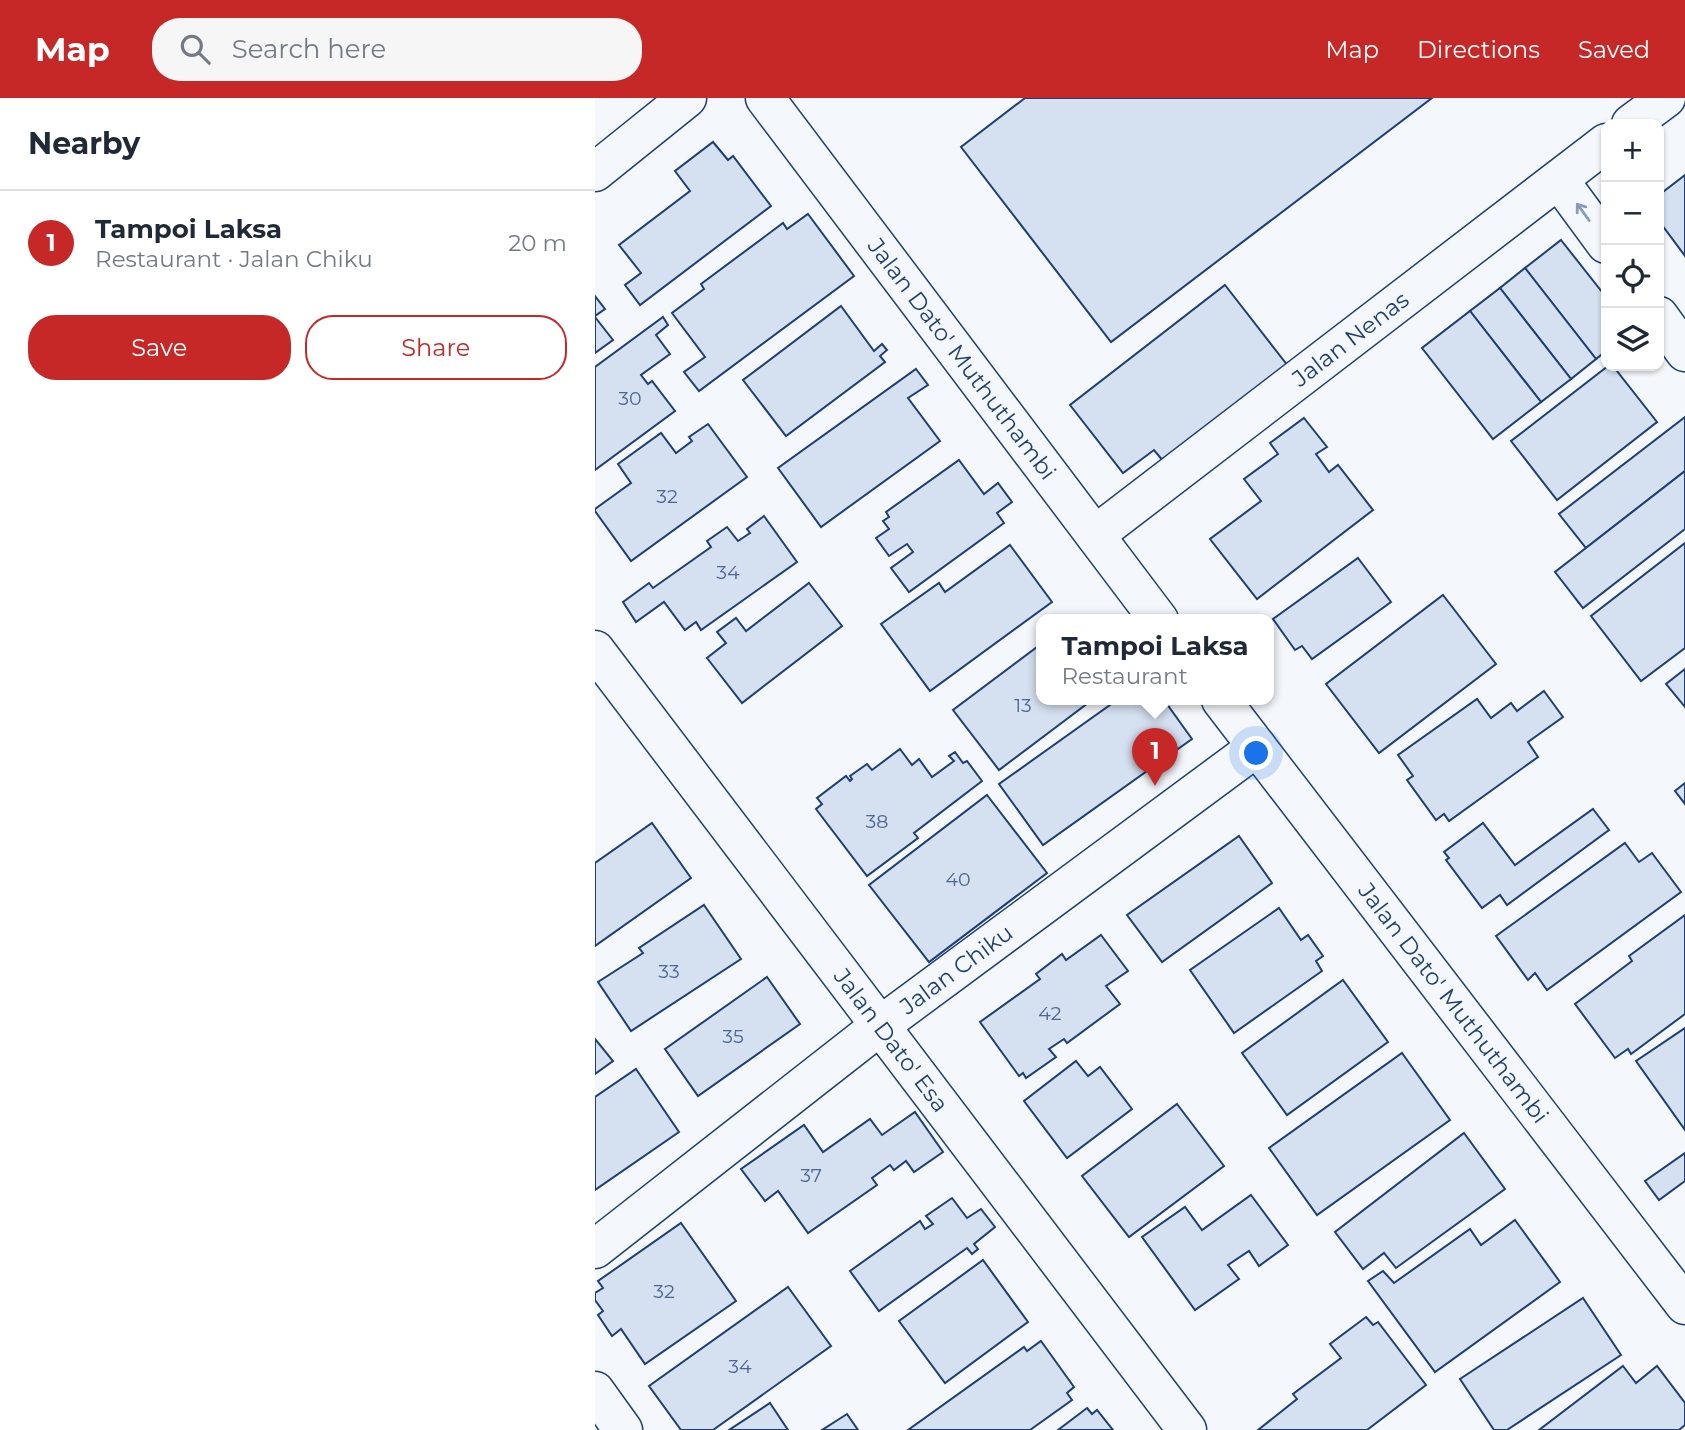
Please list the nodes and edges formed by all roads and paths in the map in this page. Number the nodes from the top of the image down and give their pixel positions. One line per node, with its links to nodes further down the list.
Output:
1 (687, 98): 6 (street)
2 (765, 98): 11 (street, Jalan Dato' Muthuthambi)
3 (1666, 98): 4 (street)
4 (1638, 119)
5 (1601, 148): 7 (street, Jalan Nenas)
6 (595, 172)
7 (1559, 180): 8 (street, one-way to 7); 11 (street, Jalan Nenas)
8 (1601, 237)
9 (1664, 323): 10 (street)
10 (1685, 352)
11 (1095, 536): 12 (street, Jalan Dato' Muthuthambi)
12 (1154, 614)
13 (595, 650): 16 (street, Jalan Dato' Esa)
14 (1225, 705): 15 (street, Jalan Dato' Muthuthambi)
15 (1257, 747): 16 (street, Jalan Chiku); 18 (street, Jalan Dato' Muthuthambi)
16 (881, 1026): 17 (street, Jalan Chiku); 21 (street, Jalan Dato' Esa)
17 (595, 1249)
18 (1685, 1305)
19 (595, 1391): 20 (street)
20 (623, 1430)
21 (1187, 1430)

